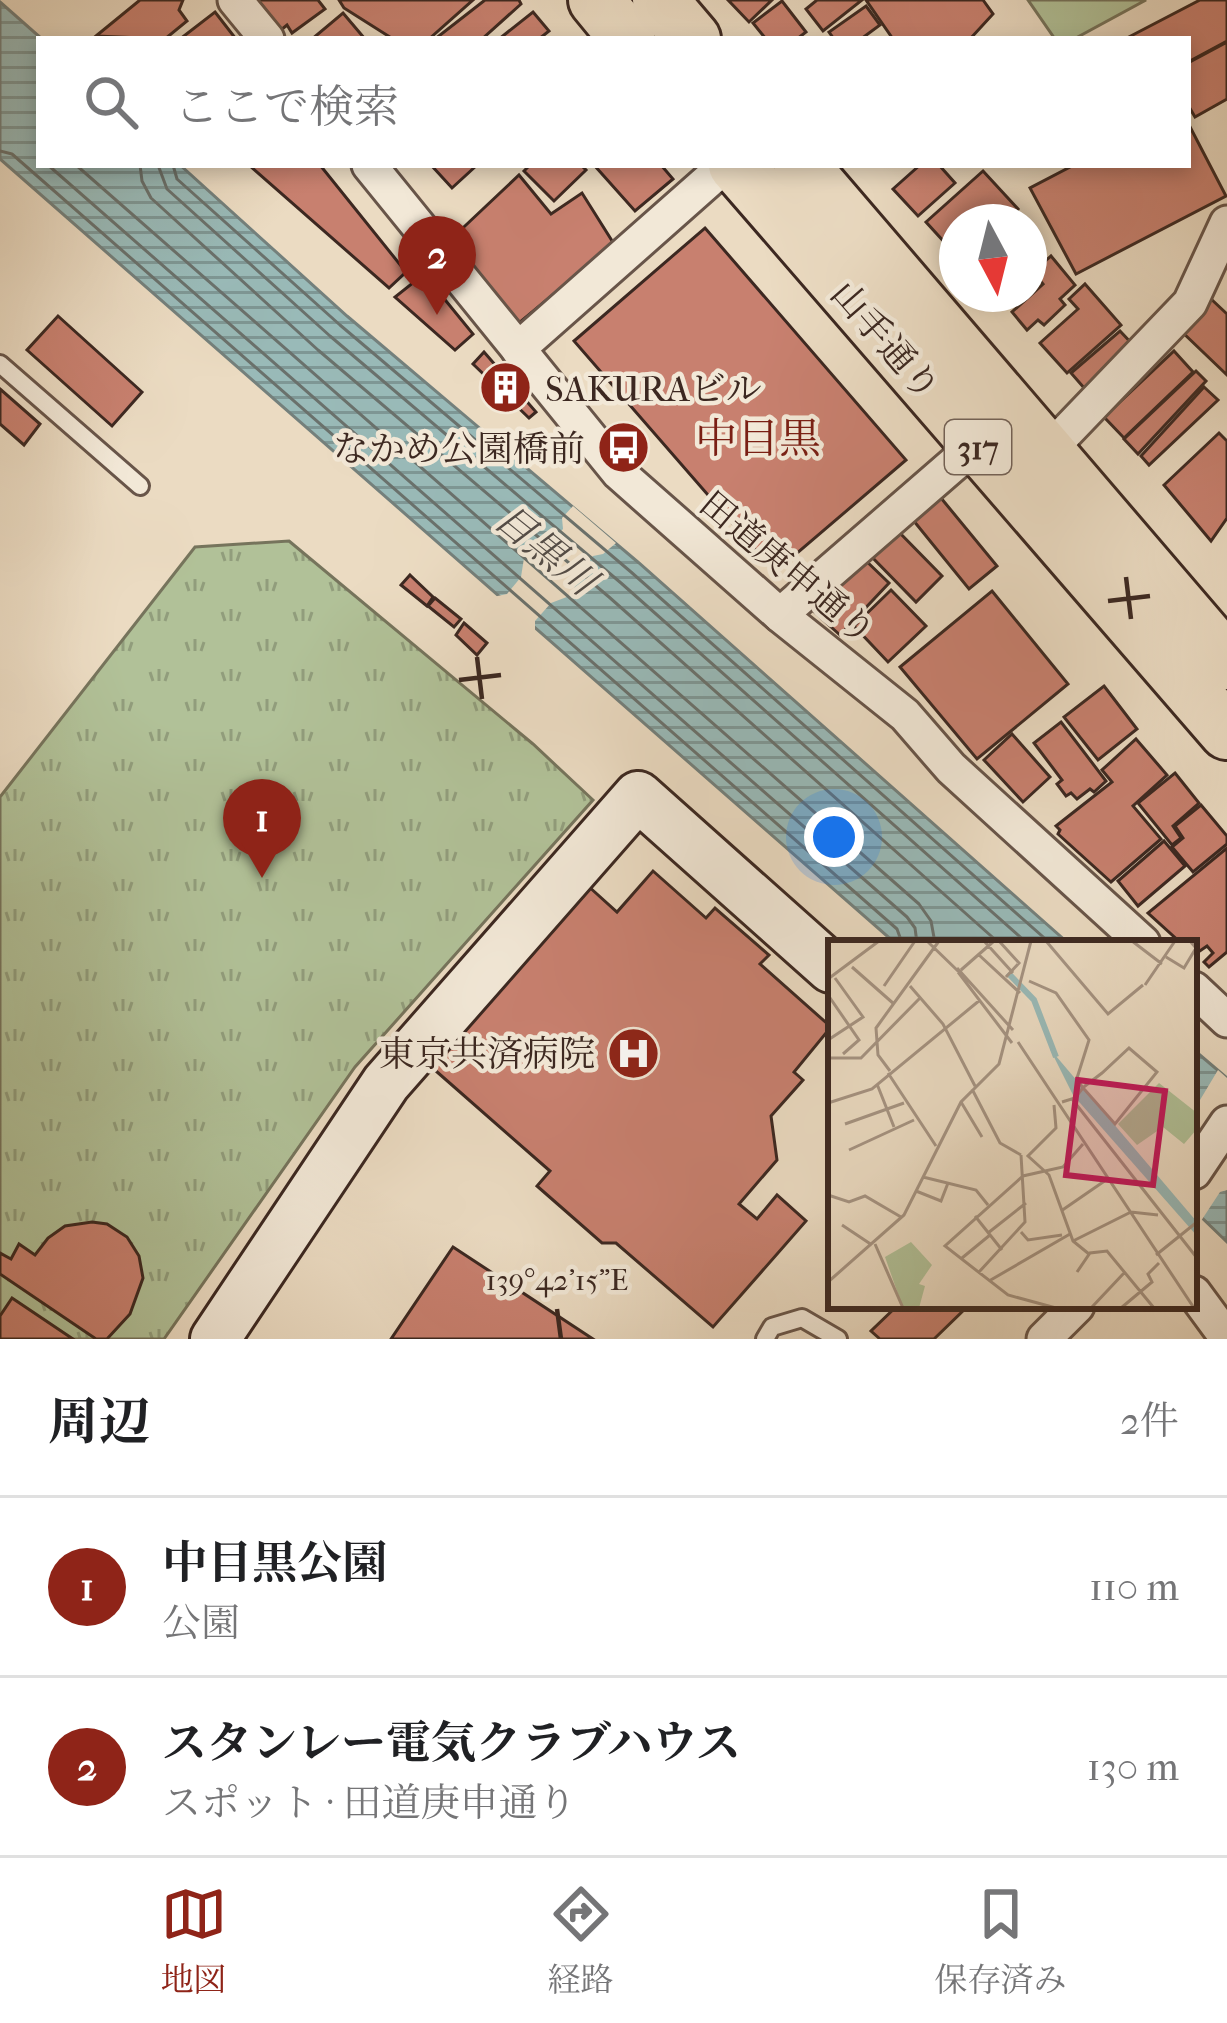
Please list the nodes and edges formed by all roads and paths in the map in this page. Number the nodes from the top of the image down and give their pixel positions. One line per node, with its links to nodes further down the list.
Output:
1 (235, 0): 4 (street)
2 (596, 0): 5 (main road)
3 (661, 0): 6 (main road)
4 (265, 36)
5 (626, 36)
6 (691, 36)
7 (371, 168): 12 (street, 田道庚申通り)
8 (723, 168): 12 (street)
9 (739, 168): 14 (main road, 山手通り / 317)
10 (803, 168): 14 (main road, 山手通り / 317)
11 (1227, 223): 14 (street)
12 (518, 349): 16 (street, 田道庚申通り)
13 (0, 364): 15 (lane)
14 (1012, 437): 16 (street); 17 (main road, 山手通り / 317); 18 (main road, 山手通り / 317)
15 (140, 486)
16 (780, 615): 19 (street, 田道庚申通り)
17 (1227, 662)
18 (1225, 730)
19 (1140, 940)
20 (828, 965): 28 (street)
21 (1197, 992): 22 (street)
22 (1227, 1020)
23 (1227, 1123): 24 (street)
24 (1197, 1168)
25 (1197, 1297): 27 (street)
26 (1074, 1309): 31 (street)
27 (1227, 1338)
28 (215, 1339)
29 (765, 1339): 30 (lane)
30 (838, 1339)
31 (1043, 1339)

